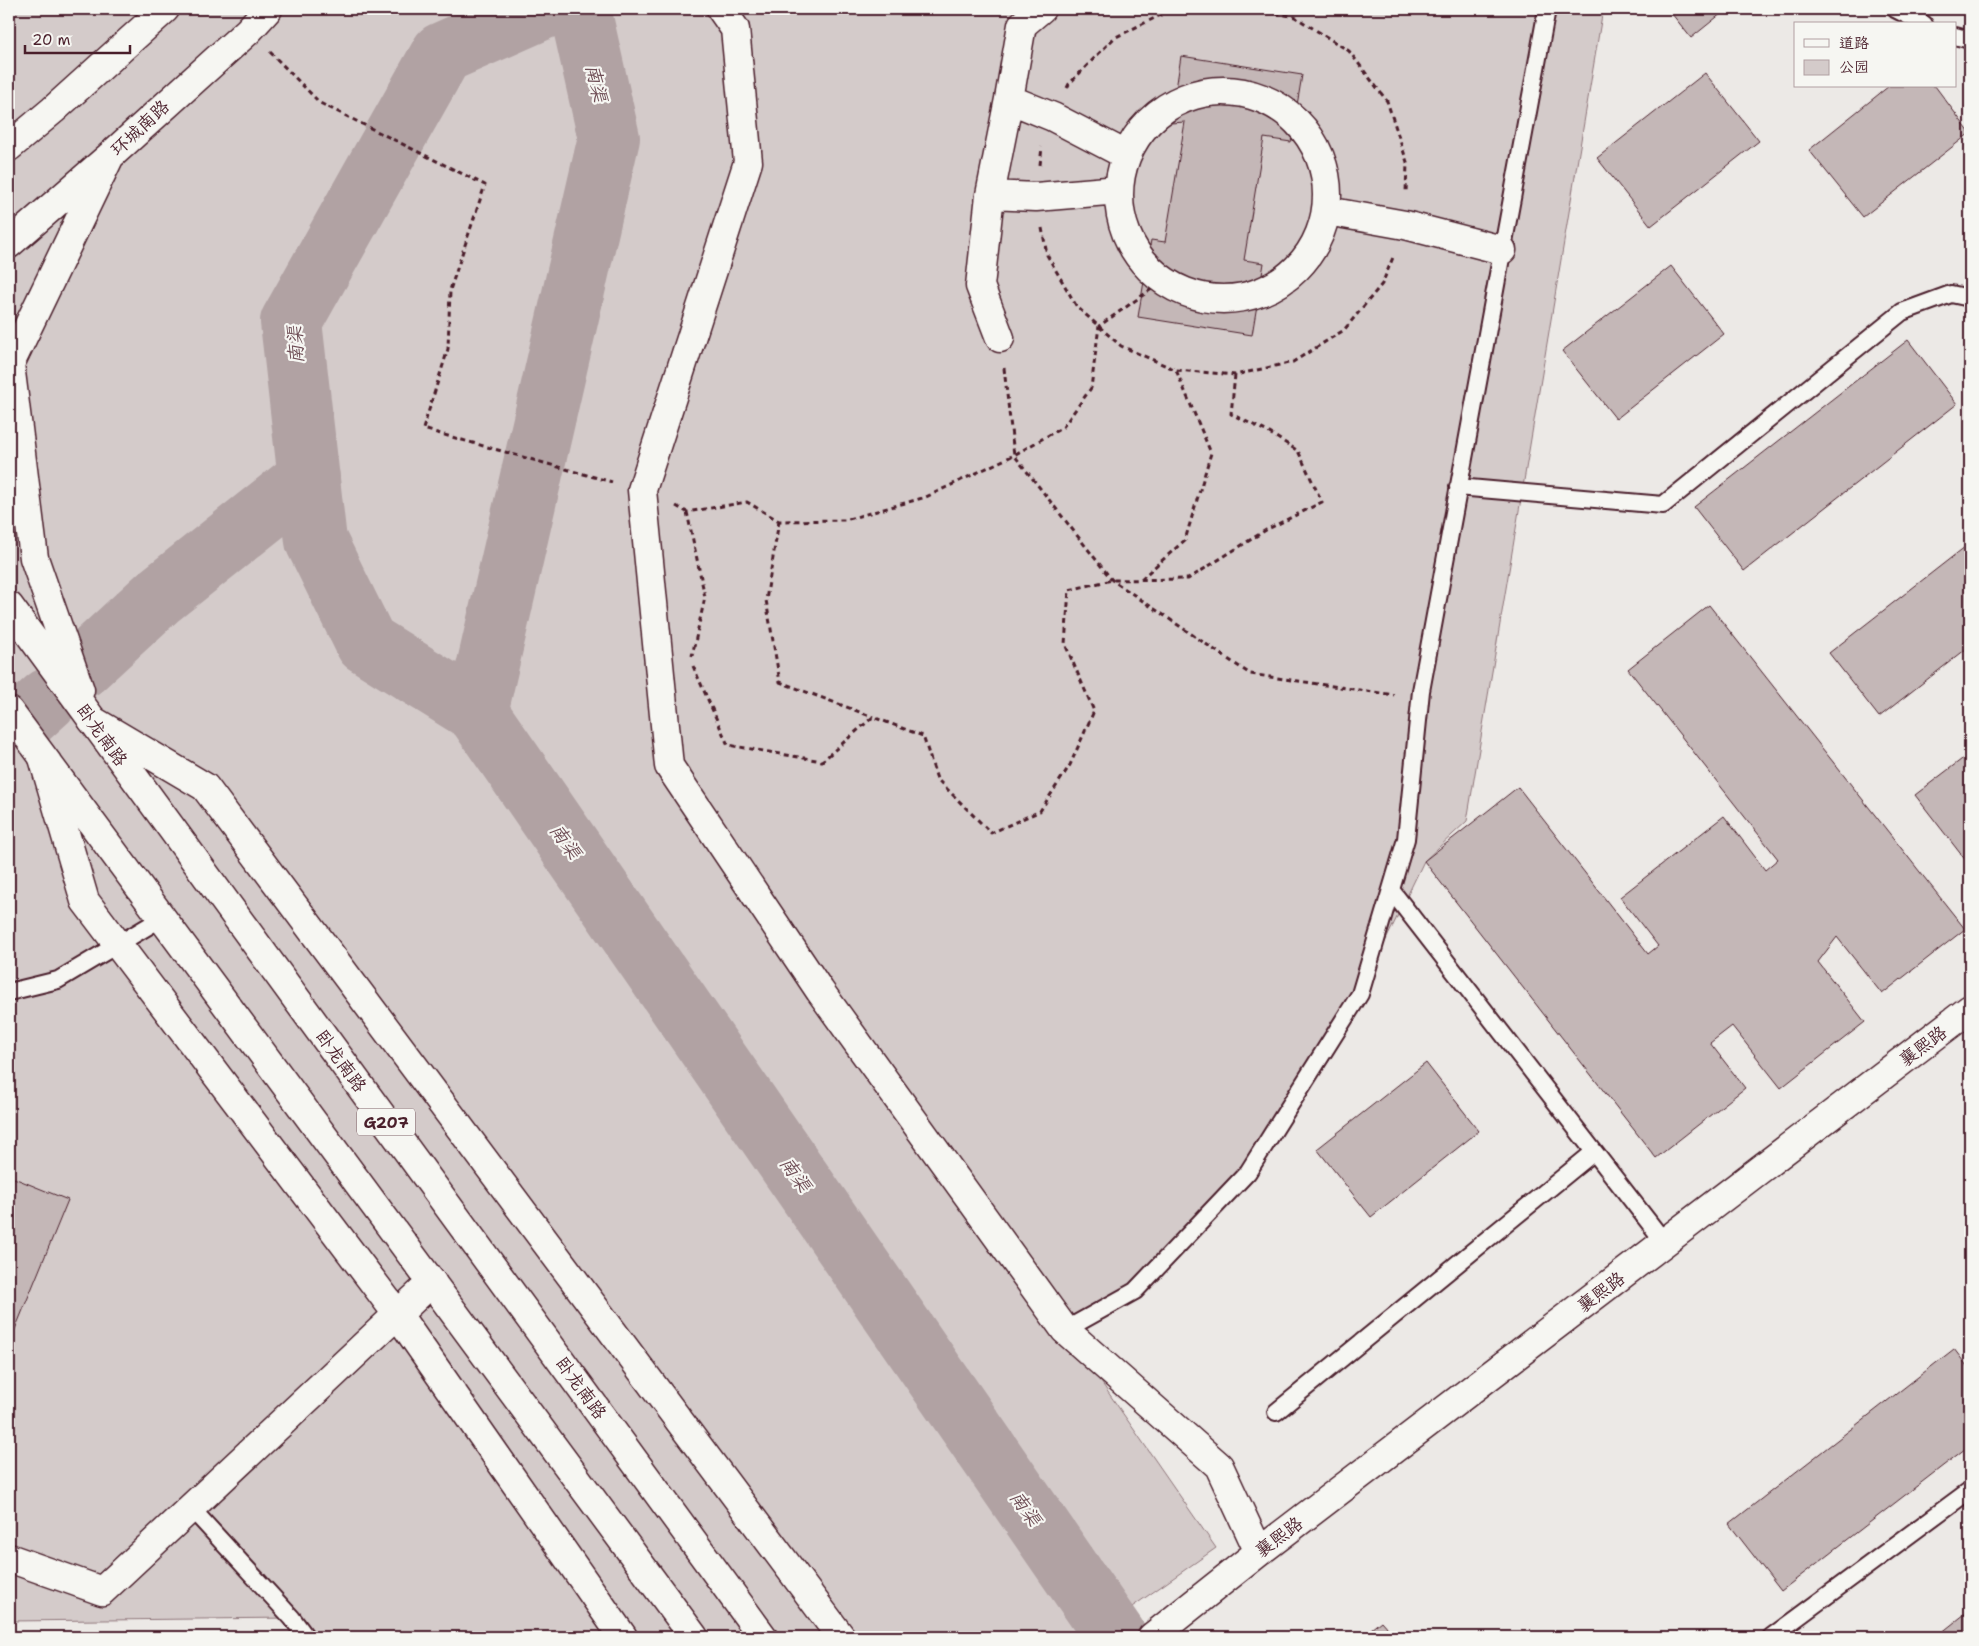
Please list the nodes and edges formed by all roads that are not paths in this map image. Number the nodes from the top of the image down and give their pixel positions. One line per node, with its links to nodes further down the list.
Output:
1 (165, 9): 13 (main road)
2 (268, 9): 9 (main road, 环城南路)
3 (274, 9): 9 (main road)
4 (720, 9): 40 (main road)
5 (1041, 9): 12 (main road)
6 (1547, 9): 22 (lane)
7 (1895, 9): 8 (lane)
8 (1920, 22)
9 (248, 31): 17 (main road, 环城南路)
10 (1956, 36): 11 (lane)
11 (1970, 40)
12 (1009, 99): 16 (main road); 19 (main road)
13 (53, 110): 14 (main road); 15 (main road)
14 (9, 136)
15 (9, 148)
16 (1126, 155): 18 (main road); 20 (main road)
17 (110, 156): 21 (main road, 环城南路); 28 (main road)
18 (1119, 190): 19 (main road); 20 (main road)
19 (990, 194): 24 (main road)
20 (1326, 211): 22 (main road)
21 (9, 244)
22 (1502, 250): 25 (lane)
23 (1970, 298): 25 (lane)
24 (1000, 338)
25 (1458, 487): 31 (lane)
26 (9, 606): 28 (main road, 卧龙南路 / G207)
27 (9, 711): 30 (main road)
28 (91, 719): 49 (main road, 卧龙南路 / G207); 50 (main road)
29 (9, 730): 30 (main road)
30 (42, 756): 32 (main road); 33 (main road)
31 (1391, 890): 36 (lane); 40 (lane)
32 (162, 918): 33 (lane); 38 (main road)
33 (118, 944): 34 (lane); 39 (main road)
34 (9, 992)
35 (1970, 1009): 37 (main road, 襄熙路)
36 (1594, 1152): 37 (lane); 41 (lane)
37 (1664, 1243): 44 (main road, 襄熙路)
38 (432, 1282): 39 (main road); 48 (main road)
39 (398, 1315): 43 (main road); 47 (main road)
40 (1065, 1330): 44 (main road)
41 (1276, 1412)
42 (1970, 1490): 52 (lane)
43 (191, 1508): 45 (main road); 46 (lane)
44 (1259, 1552): 51 (main road, 襄熙路)
45 (9, 1558)
46 (306, 1637)
47 (623, 1637)
48 (694, 1637)
49 (763, 1637)
50 (841, 1637)
51 (1152, 1637)
52 (1771, 1637)

